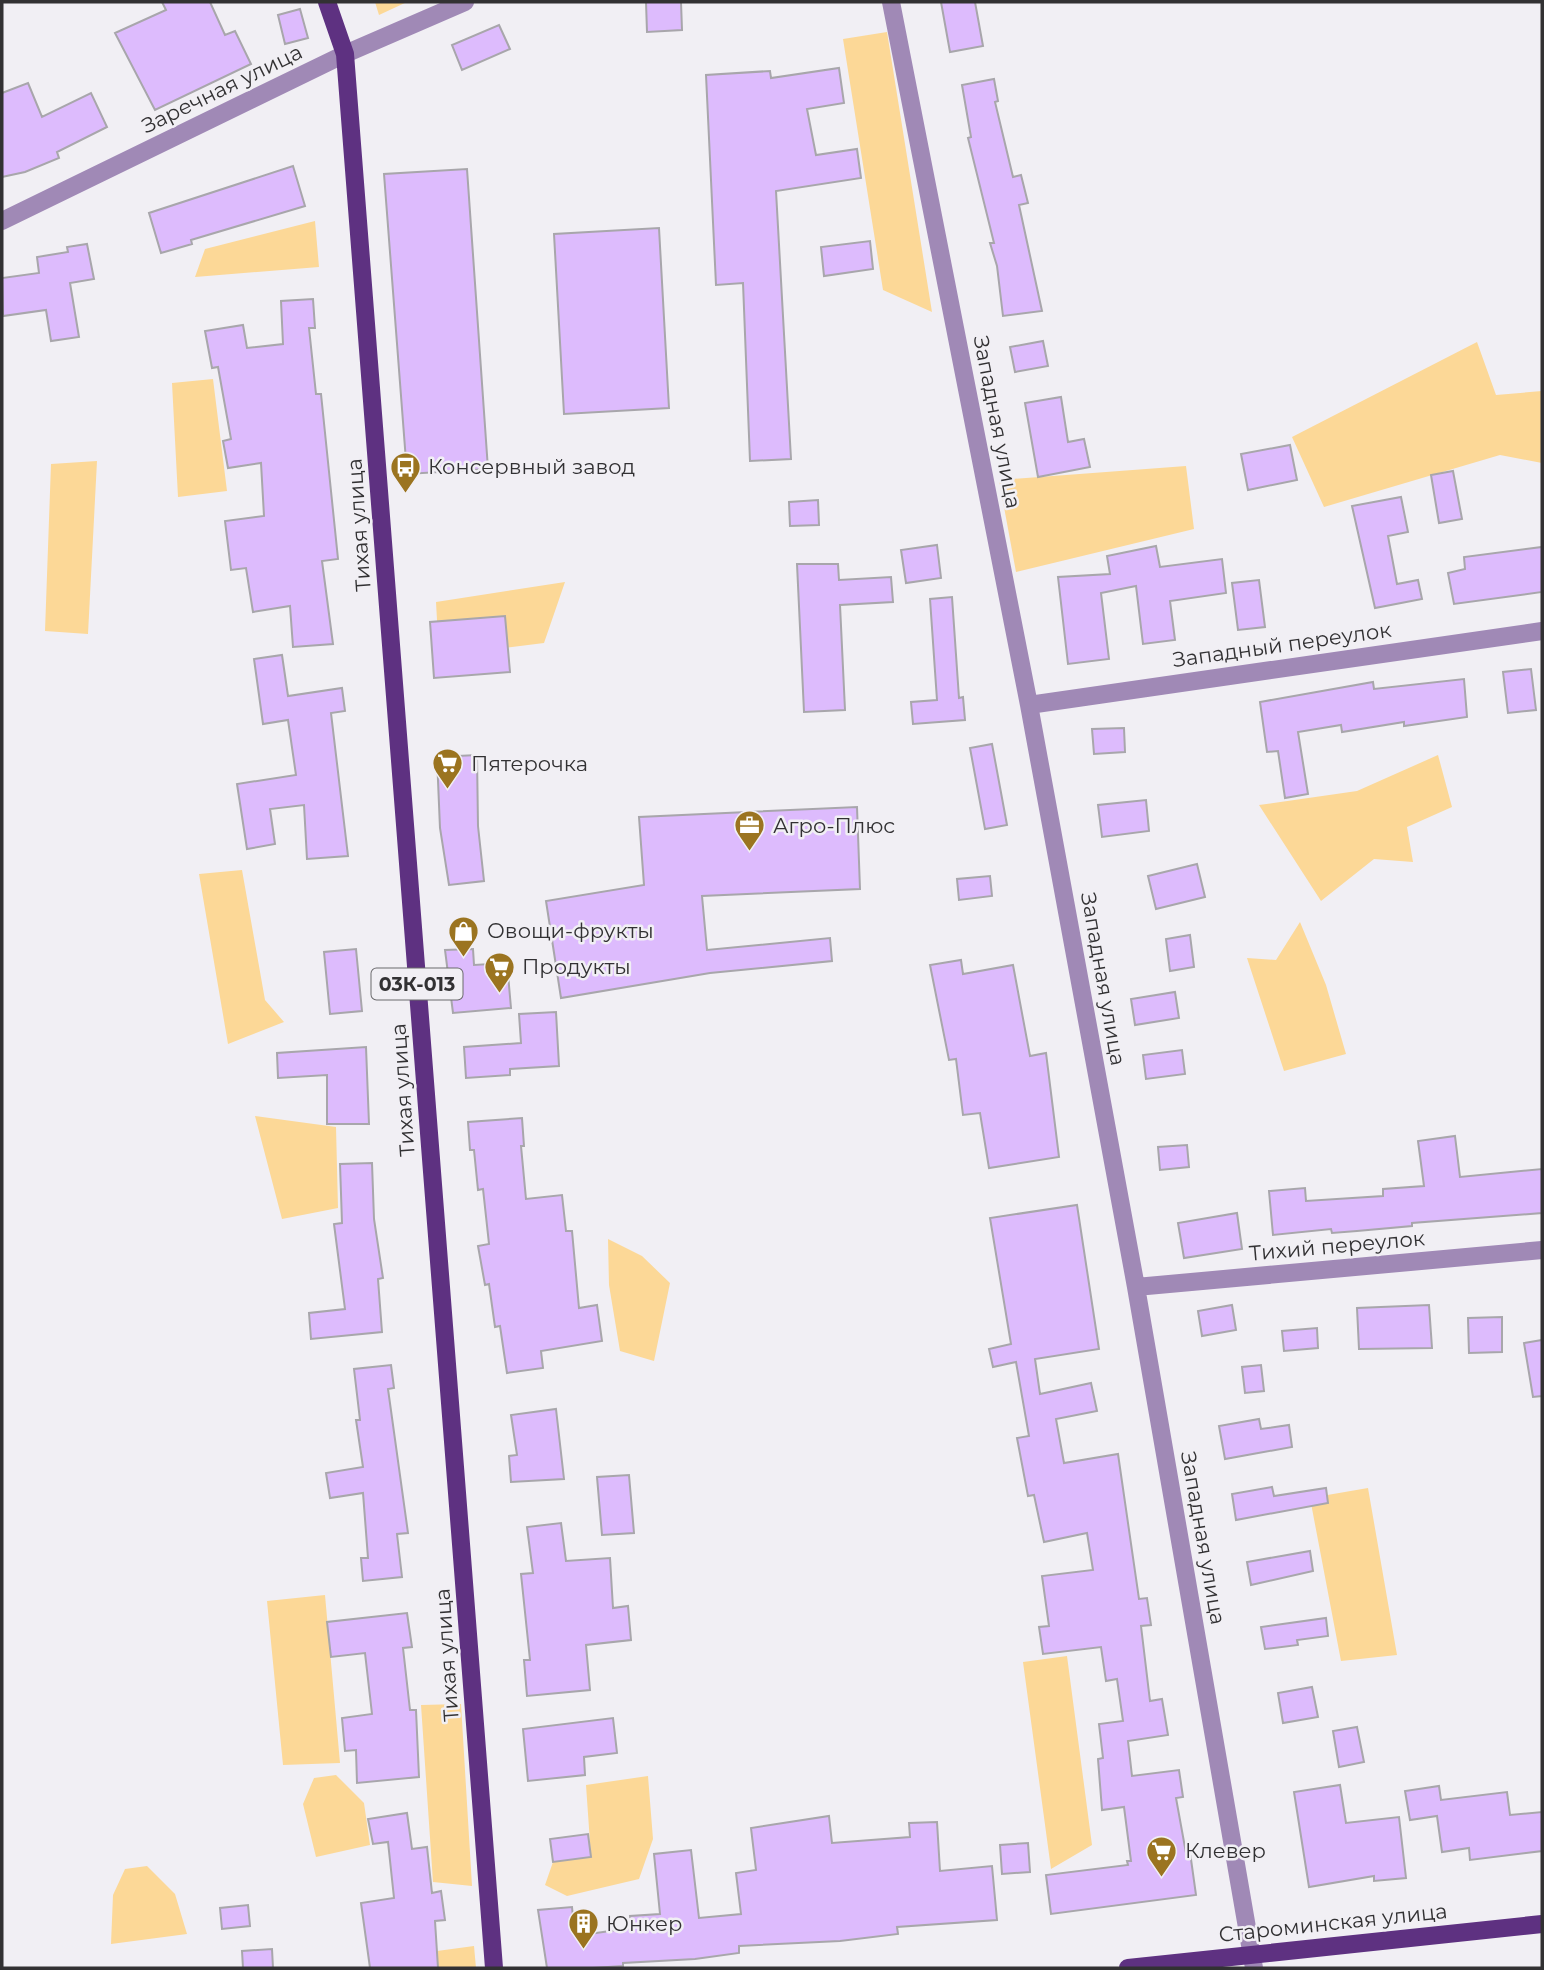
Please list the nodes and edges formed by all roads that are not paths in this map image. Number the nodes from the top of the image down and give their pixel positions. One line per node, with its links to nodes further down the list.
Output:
1 (327, 2): 4 (main road, Тихая улица / 03К-013)
2 (465, 2): 4 (street, Заречная улица)
3 (891, 2): 7 (street, Западная улица)
4 (345, 54): 5 (street, Заречная улица); 12 (main road, Тихая улица / 03К-013)
5 (2, 221)
6 (1542, 631): 7 (street, Западный переулок)
7 (1029, 705): 9 (street, Западная улица)
8 (1542, 1250): 9 (street, Тихий переулок)
9 (1136, 1287): 11 (street, Западная улица)
10 (1542, 1924): 11 (main road, Староминская улица)
11 (1253, 1961): 13 (main road, Староминская улица)
12 (494, 1968)
13 (1128, 1968)

